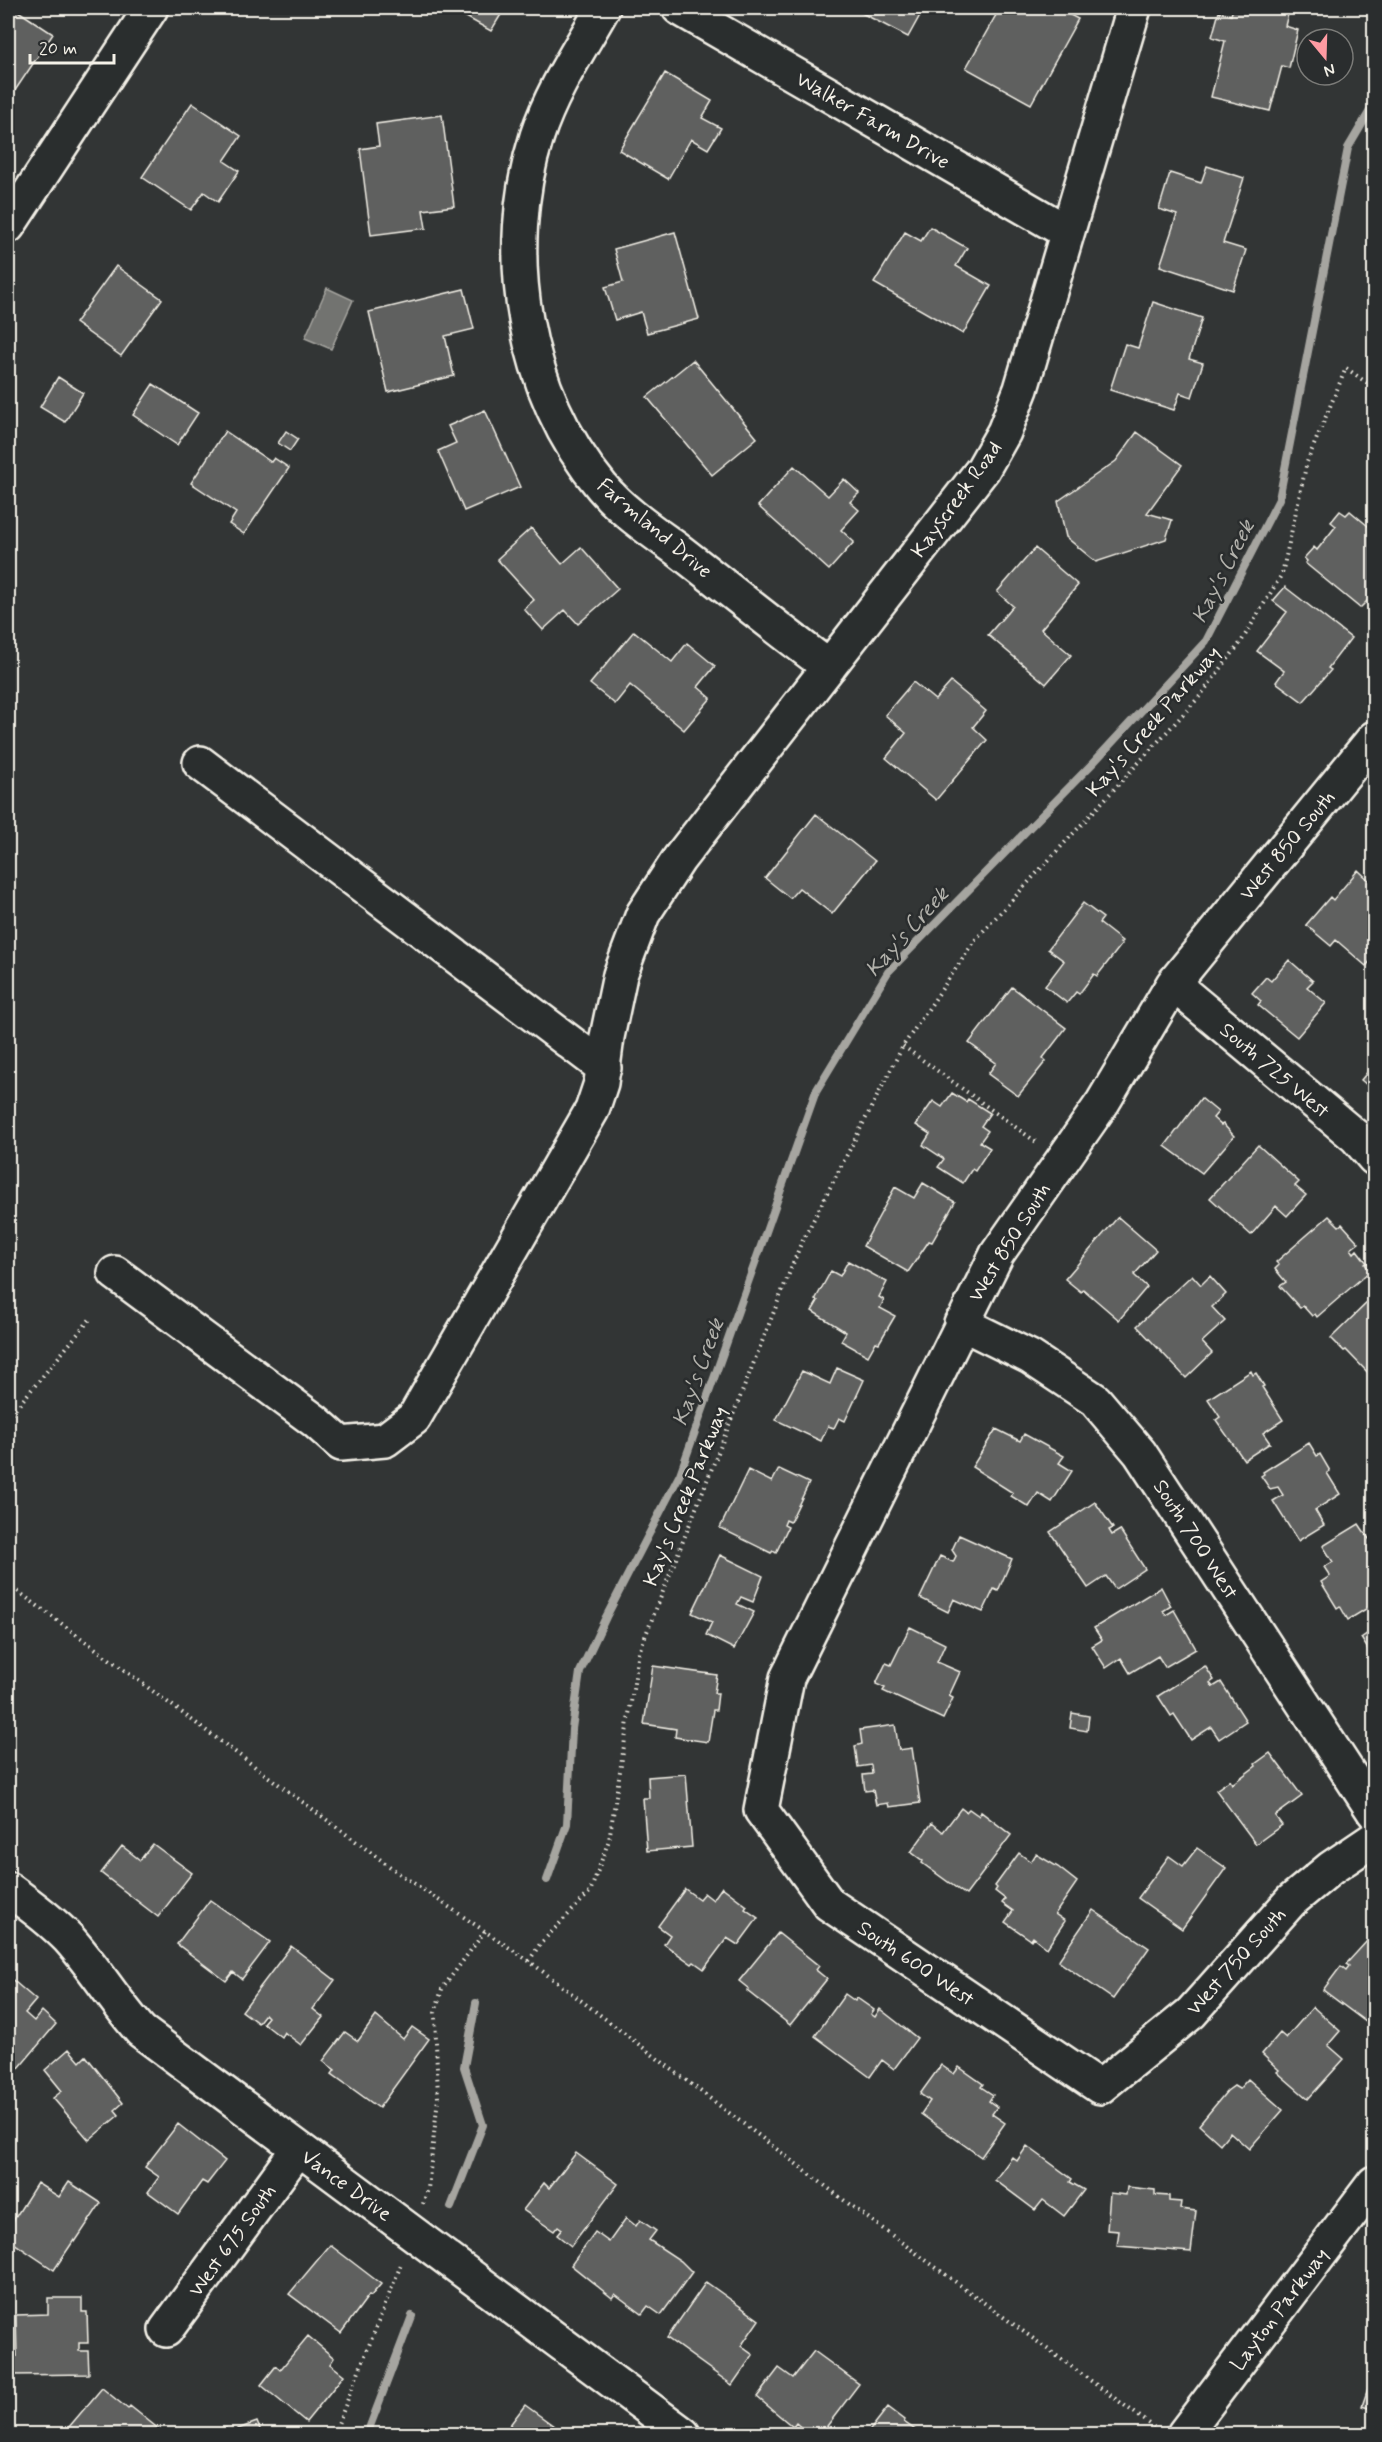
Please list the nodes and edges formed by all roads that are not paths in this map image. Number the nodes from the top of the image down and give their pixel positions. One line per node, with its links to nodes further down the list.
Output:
1 (151, 8): 5 (street)
2 (603, 8): 7 (street, Farmland Drive)
3 (679, 8): 6 (street, Walker Farm Drive)
4 (1134, 8): 6 (street, Kayscreek Road)
5 (8, 226)
6 (1067, 232): 7 (street, Kayscreek Road)
7 (829, 667): 11 (street, Kayscreek Road)
8 (1374, 738): 10 (street, West 850 South)
9 (200, 763): 11 (street)
10 (1173, 984): 12 (street, South 725 West); 14 (street, West 850 South)
11 (604, 1068): 13 (street, Kayscreek Road)
12 (1374, 1158)
13 (115, 1273)
14 (961, 1323): 15 (street, West 850 South); 16 (street, South 700 West)
15 (761, 1810): 19 (street, South 600 West)
16 (1374, 1812)
17 (1374, 1839): 19 (street, West 750 South)
18 (8, 1889): 20 (street, Vance Drive)
19 (1100, 2087)
20 (298, 2149): 22 (street, West 675 South); 24 (street, Vance Drive)
21 (1374, 2183): 23 (street, Layton Parkway)
22 (166, 2330)
23 (1170, 2431)
24 (683, 2434)

